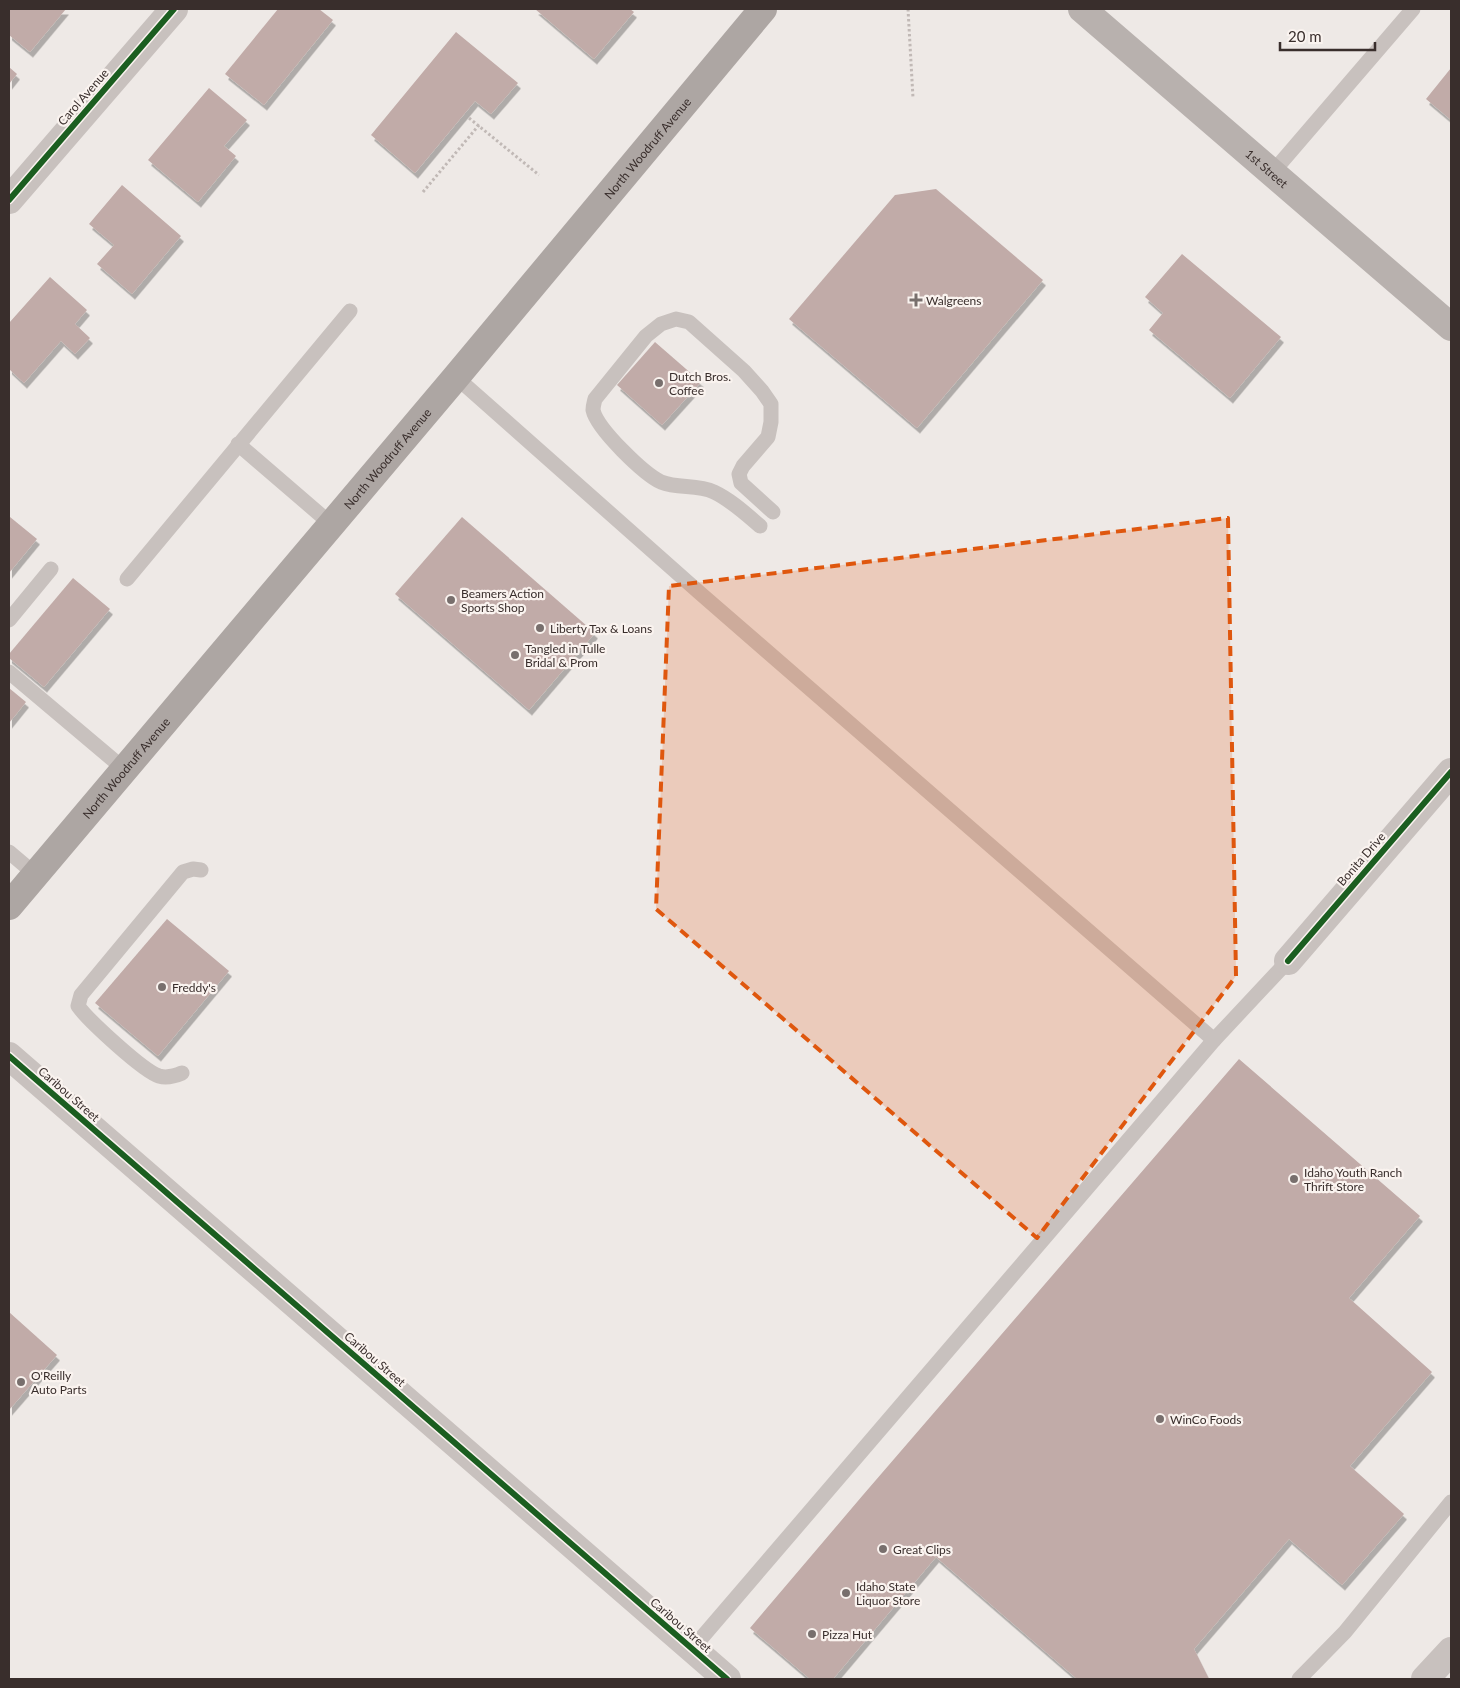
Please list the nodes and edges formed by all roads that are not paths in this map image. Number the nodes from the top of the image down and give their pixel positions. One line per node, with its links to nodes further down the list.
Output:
1 (174, 9): 6 (street, Carol Avenue)
2 (764, 9): 9 (main road, North Woodruff Avenue)
3 (1082, 9): 5 (main road, 1st Street)
4 (1413, 9): 5 (lane)
5 (1272, 173): 8 (main road, 1st Street)
6 (9, 200)
7 (350, 311): 10 (lane)
8 (1451, 328)
9 (456, 376): 12 (main road, North Woodruff Avenue); 25 (lane)
10 (238, 444): 12 (lane); 15 (lane)
11 (773, 512): 13 (lane)
12 (331, 524): 18 (main road, North Woodruff Avenue)
13 (760, 526)
14 (51, 569): 16 (lane)
15 (127, 579)
16 (9, 620)
17 (9, 672): 18 (lane)
18 (124, 769): 22 (main road, North Woodruff Avenue)
19 (1451, 772): 24 (street, Bonita Drive)
20 (9, 852): 22 (lane)
21 (201, 870): 27 (lane)
22 (36, 874): 23 (main road, North Woodruff Avenue)
23 (9, 906)
24 (1288, 961): 25 (lane)
25 (1214, 1040): 29 (lane)
26 (9, 1056): 29 (street, Caribou Street)
27 (182, 1073)
28 (1451, 1502): 32 (lane)
29 (692, 1649): 31 (street, Caribou Street)
30 (1451, 1651): 33 (street)
31 (727, 1679)
32 (1299, 1679)
33 (1426, 1679)

